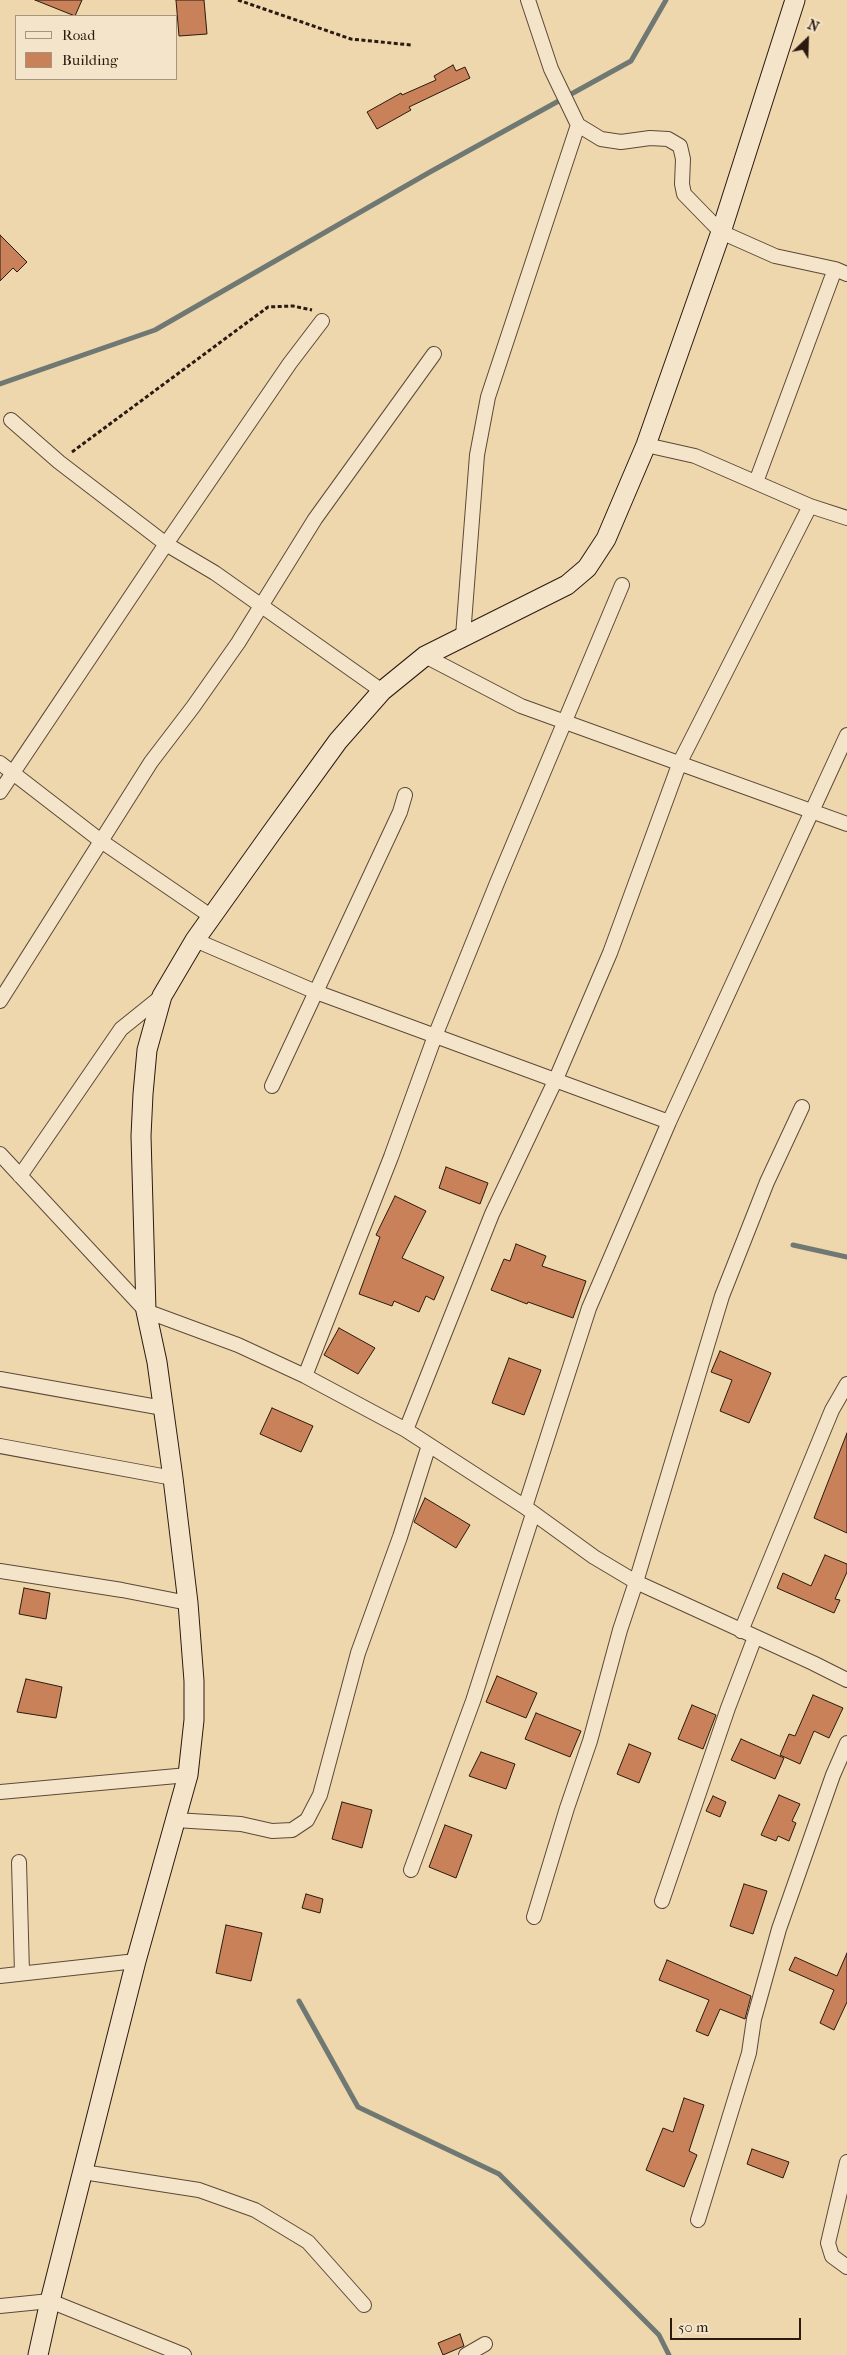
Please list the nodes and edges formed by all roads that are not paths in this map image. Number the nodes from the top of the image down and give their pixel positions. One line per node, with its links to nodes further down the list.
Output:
1 (528, 0): 3 (street)
2 (795, 0): 4 (street)
3 (578, 125): 4 (street); 16 (street)
4 (721, 232): 5 (street); 9 (street)
5 (841, 271): 10 (street)
6 (322, 321): 13 (street)
7 (434, 354): 15 (street)
8 (11, 420): 13 (street)
9 (646, 445): 10 (street); 16 (street)
10 (756, 482): 11 (street)
11 (810, 506): 12 (street); 21 (street)
12 (847, 518)
13 (166, 544): 15 (street); 23 (street)
14 (622, 585): 19 (street)
15 (261, 606): 18 (street); 28 (street)
16 (463, 636): 17 (street)
17 (424, 656): 18 (street); 19 (street)
18 (382, 691): 29 (street)
19 (566, 723): 21 (street); 34 (street)
20 (847, 735): 26 (street)
21 (680, 762): 26 (street); 35 (street)
22 (0, 763): 23 (street)
23 (13, 772): 24 (street); 28 (street)
24 (0, 792)
25 (404, 795): 31 (street)
26 (812, 813): 27 (street); 38 (street)
27 (847, 824)
28 (101, 841): 29 (street); 33 (street)
29 (212, 917): 30 (street)
30 (195, 940): 31 (street); 32 (street)
31 (316, 992): 34 (street); 36 (street)
32 (162, 996): 40 (street); 41 (street)
33 (0, 1001)
34 (435, 1036): 35 (street); 42 (street)
35 (556, 1079): 38 (street); 46 (street)
36 (272, 1086)
37 (802, 1107): 52 (street)
38 (669, 1122): 50 (street)
39 (0, 1154): 40 (street)
40 (20, 1176): 41 (street)
41 (146, 1311): 42 (street); 45 (street)
42 (305, 1376): 46 (street)
43 (0, 1379): 45 (street)
44 (847, 1384): 54 (street)
45 (163, 1408): 49 (street)
46 (406, 1430): 47 (street)
47 (429, 1445): 50 (street); 60 (street)
48 (0, 1446): 49 (street)
49 (174, 1478): 53 (street)
50 (529, 1510): 52 (street); 62 (street)
51 (0, 1571): 53 (street)
52 (636, 1582): 54 (street); 64 (street)
53 (188, 1603): 58 (street)
54 (741, 1631): 55 (street)
55 (755, 1638): 56 (street); 63 (street)
56 (847, 1680)
57 (847, 1743): 70 (street)
58 (188, 1775): 59 (street); 60 (street)
59 (0, 1792)
60 (175, 1820): 65 (street)
61 (19, 1862): 66 (street)
62 (411, 1870)
63 (662, 1901)
64 (534, 1917)
65 (136, 1961): 66 (street); 69 (street)
66 (22, 1973): 67 (street)
67 (0, 1976)
68 (847, 2162): 71 (street)
69 (83, 2172): 72 (street); 73 (street)
70 (698, 2220)
71 (847, 2267)
72 (50, 2301): 74 (street); 76 (street); 77 (street)
73 (364, 2305)
74 (0, 2306)
75 (486, 2344): 78 (street)
76 (38, 2355)
77 (184, 2355)
78 (466, 2355)

